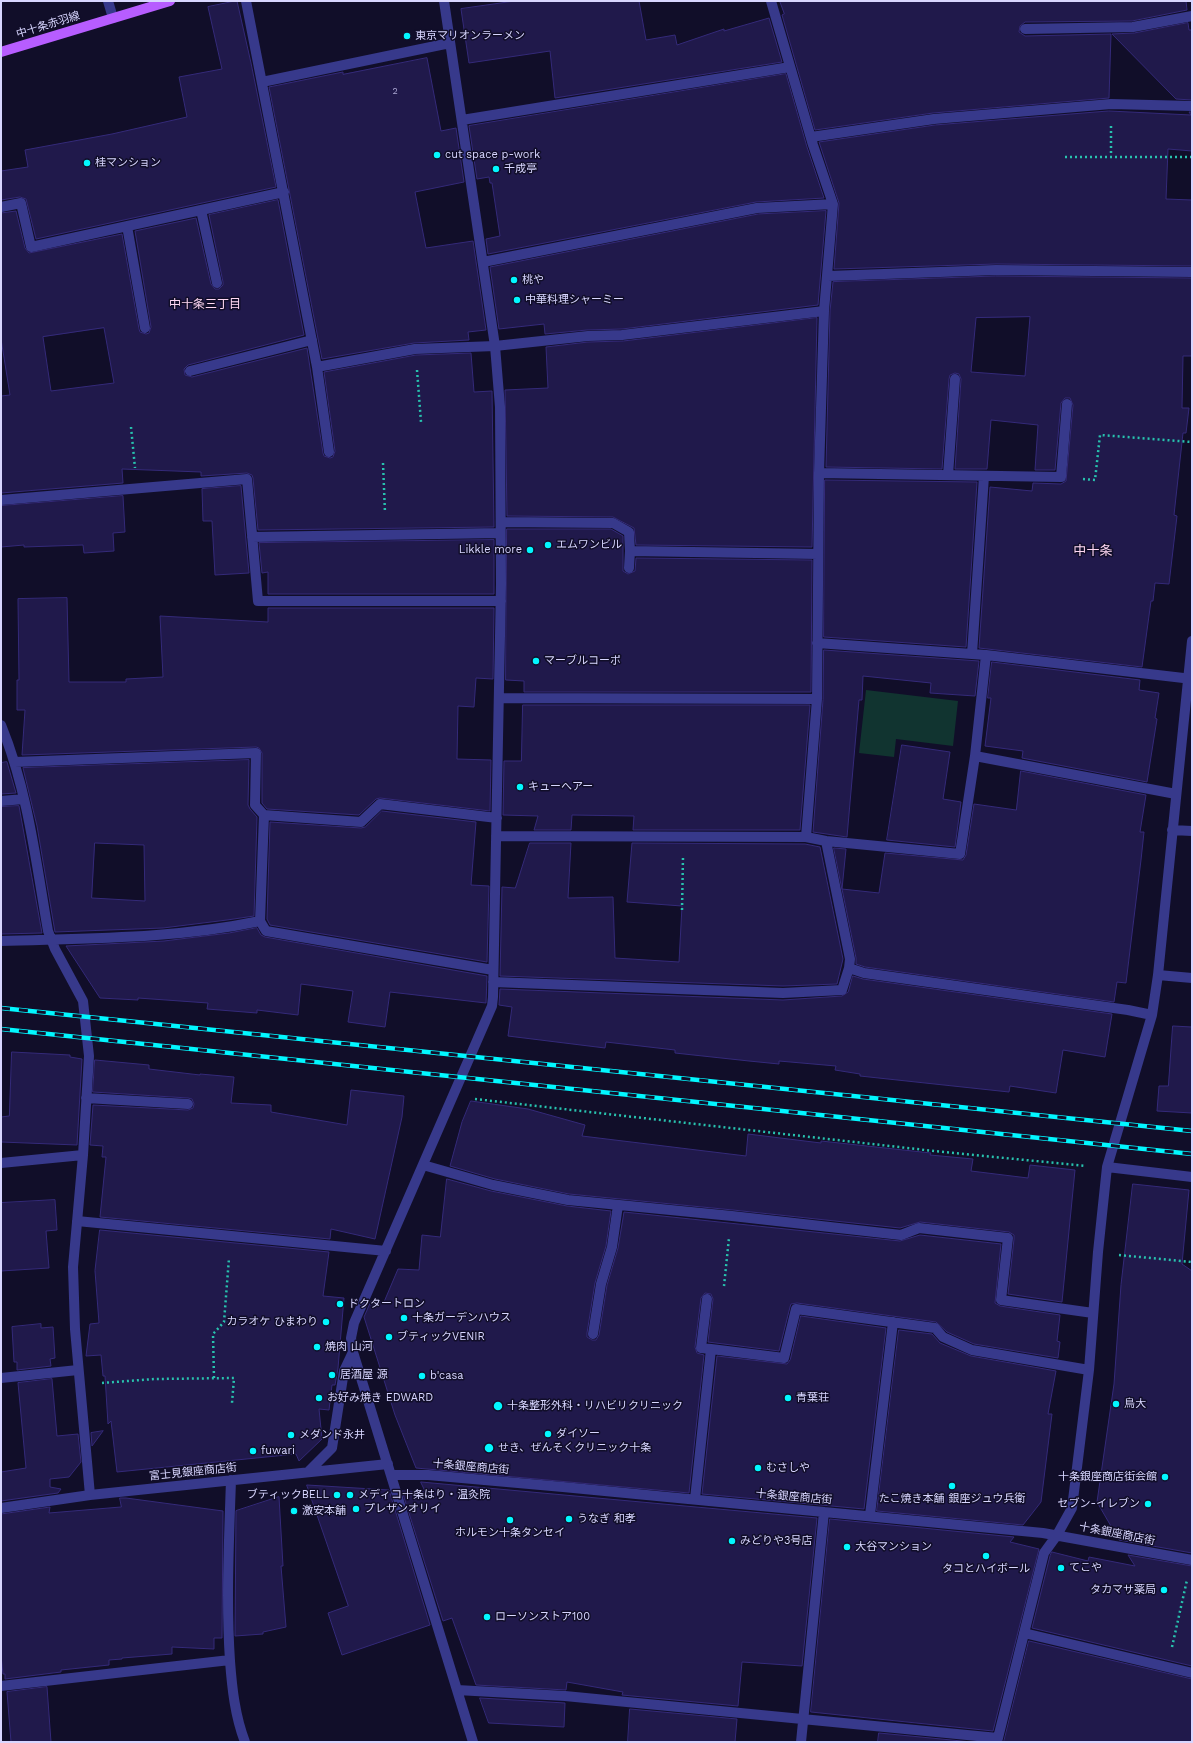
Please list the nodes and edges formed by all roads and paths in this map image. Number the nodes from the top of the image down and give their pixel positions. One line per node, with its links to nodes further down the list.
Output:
1 (108, 1): 7 (street)
2 (170, 1): 7 (main road, 中十条赤羽線)
3 (246, 1): 12 (street)
4 (444, 1): 9 (street)
5 (771, 1): 11 (street)
6 (1192, 16): 8 (street)
7 (113, 18): 10 (main road, 中十条赤羽線)
8 (1025, 29)
9 (450, 43): 12 (street); 15 (street)
10 (1, 52)
11 (790, 67): 15 (street); 16 (street)
12 (262, 82): 20 (street)
13 (1111, 104): 14 (street); 16 (street); 17 (path)
14 (1192, 106)
15 (462, 120): 25 (street)
16 (811, 137): 21 (street)
17 (1111, 156): 18 (path); 19 (path)
18 (1065, 157)
19 (1192, 157)
20 (284, 192): 23 (street); 31 (street)
21 (833, 204): 25 (street); 27 (street)
22 (1, 207): 24 (street)
23 (201, 210): 24 (street); 28 (street)
24 (127, 226): 30 (street)
25 (483, 262): 32 (street)
26 (1192, 272): 27 (street)
27 (828, 276): 29 (street)
28 (217, 283)
29 (824, 311): 32 (street); 43 (street)
30 (145, 328)
31 (312, 340): 34 (street); 35 (street)
32 (495, 346): 33 (street); 49 (street)
33 (415, 349): 34 (street); 38 (path)
34 (318, 367): 41 (street)
35 (190, 371)
36 (955, 379): 44 (street)
37 (1067, 404): 46 (street)
38 (421, 422)
39 (131, 427): 47 (path)
40 (1192, 442): 46 (path)
41 (329, 452)
42 (383, 463): 51 (path)
43 (818, 473): 44 (street); 54 (street)
44 (948, 475): 45 (street)
45 (984, 476): 46 (street); 59 (street)
46 (1060, 477)
47 (137, 488): 48 (street); 52 (street)
48 (1, 500)
49 (501, 522): 50 (street); 53 (street)
50 (500, 533): 51 (street); 56 (street)
51 (386, 535): 52 (street)
52 (252, 537): 56 (street)
53 (630, 551): 54 (street); 55 (street)
54 (818, 554): 58 (street)
55 (629, 568)
56 (501, 602): 62 (street)
57 (1192, 641): 61 (street)
58 (817, 643): 59 (street); 63 (street)
59 (972, 654): 60 (street)
60 (986, 655): 61 (street); 65 (street)
61 (1190, 679): 67 (street)
62 (499, 698): 63 (street); 71 (street)
63 (817, 699): 76 (street)
64 (1, 725): 66 (street)
65 (974, 756): 67 (street); 77 (street)
66 (15, 762): 68 (street); 70 (street)
67 (1176, 794): 72 (street)
68 (24, 799): 69 (street); 81 (street)
69 (1, 802)
70 (264, 815): 71 (street); 79 (street)
71 (497, 818): 74 (street)
72 (1172, 830): 73 (street); 84 (street)
73 (1192, 831)
74 (496, 836): 75 (street); 83 (street)
75 (684, 837): 76 (street); 78 (path)
76 (806, 837): 77 (street)
77 (826, 841): 82 (street)
78 (682, 910)
79 (260, 921): 81 (street); 83 (street)
80 (1, 941): 81 (street)
81 (51, 941): 89 (street)
82 (849, 968): 86 (street); 87 (street)
83 (493, 970): 86 (street)
84 (1158, 975): 85 (street); 87 (street)
85 (1192, 978)
86 (493, 982): 88 (street)
87 (1152, 1015): 94 (street)
88 (452, 1096): 93 (street); 94 (path)
89 (86, 1098): 90 (street); 91 (street)
90 (188, 1104)
91 (83, 1155): 92 (street); 98 (street)
92 (1, 1163)
93 (423, 1165): 96 (street); 100 (street)
94 (1107, 1167): 95 (street); 101 (street)
95 (1192, 1177)
96 (618, 1204): 97 (street); 106 (street)
97 (732, 1216): 103 (path); 104 (street)
98 (77, 1221): 99 (street); 109 (street)
99 (231, 1236): 100 (street); 112 (path)
100 (386, 1251): 108 (street)
101 (1098, 1252): 102 (path); 104 (street)
102 (1192, 1262)
103 (707, 1299): 107 (street)
104 (1093, 1313): 110 (street)
105 (893, 1322): 107 (street); 110 (street); 123 (street)
106 (593, 1334)
107 (711, 1349): 120 (street)
108 (353, 1352): 115 (street); 116 (street)
109 (78, 1370): 111 (street); 113 (street)
110 (1089, 1370): 124 (street)
111 (1, 1378)
112 (214, 1378): 113 (path); 114 (path)
113 (80, 1384): 119 (street)
114 (232, 1403)
115 (388, 1464): 116 (street, 富士見銀座商店街); 117 (street)
116 (308, 1472): 118 (street, 富士見銀座商店街)
117 (391, 1475): 120 (street, 十条銀座商店街); 131 (street)
118 (231, 1480): 119 (street, 富士見銀座商店街); 127 (street)
119 (90, 1495): 121 (street, 富士見銀座商店街)
120 (695, 1499): 122 (street, 十条銀座商店街)
121 (1, 1508)
122 (824, 1512): 123 (street, 十条銀座商店街); 132 (street)
123 (870, 1515): 124 (street, 十条銀座商店街)
124 (1057, 1535): 125 (street, 十条銀座商店街); 126 (street)
125 (1192, 1560): 128 (path)
126 (1024, 1633): 128 (street); 133 (street)
127 (230, 1660): 130 (street); 134 (street)
128 (1167, 1667): 129 (street)
129 (1192, 1673)
130 (1, 1686)
131 (457, 1690): 132 (street); 135 (street)
132 (802, 1719): 133 (street); 136 (street)
133 (997, 1740)
134 (245, 1742)
135 (473, 1742)
136 (800, 1742)

